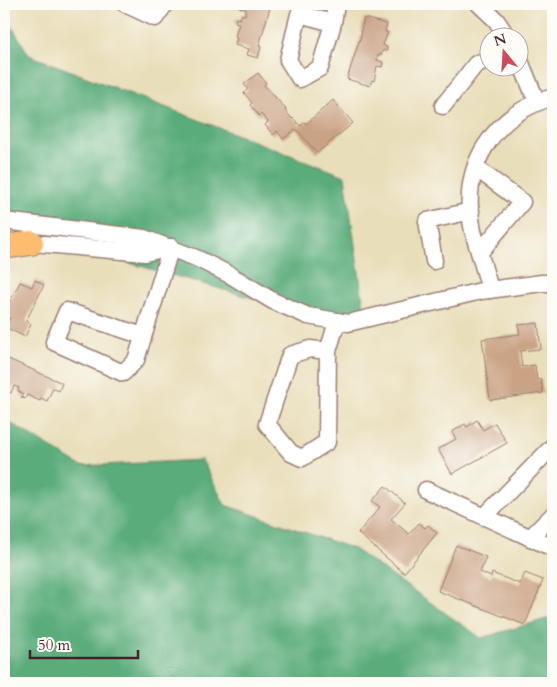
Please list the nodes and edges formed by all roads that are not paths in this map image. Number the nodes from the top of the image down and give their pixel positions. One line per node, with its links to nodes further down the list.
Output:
1 (126, 4): 2 (street)
2 (165, 4)
3 (336, 4): 5 (street)
4 (485, 5): 6 (street)
5 (333, 23)
6 (501, 28)
7 (480, 63): 11 (street)
8 (527, 78): 10 (street)
9 (553, 97): 10 (street)
10 (536, 102): 12 (street)
11 (443, 106)
12 (476, 168): 13 (street); 19 (street)
13 (471, 211): 19 (street); 20 (street)
14 (4, 221): 18 (street)
15 (4, 241): 16 (street)
16 (31, 243): 17 (highway); 18 (street)
17 (4, 246)
18 (171, 247): 23 (street); 24 (street)
19 (480, 252): 22 (street)
20 (434, 261)
21 (553, 284): 22 (street)
22 (490, 290): 23 (street)
23 (337, 322): 25 (street)
24 (143, 336): 24 (street)
25 (328, 352): 25 (street)
26 (553, 446): 29 (street)
27 (426, 490): 29 (street)
28 (553, 515): 30 (street)
29 (484, 517): 30 (street)
30 (530, 538): 31 (street)
31 (553, 548)

